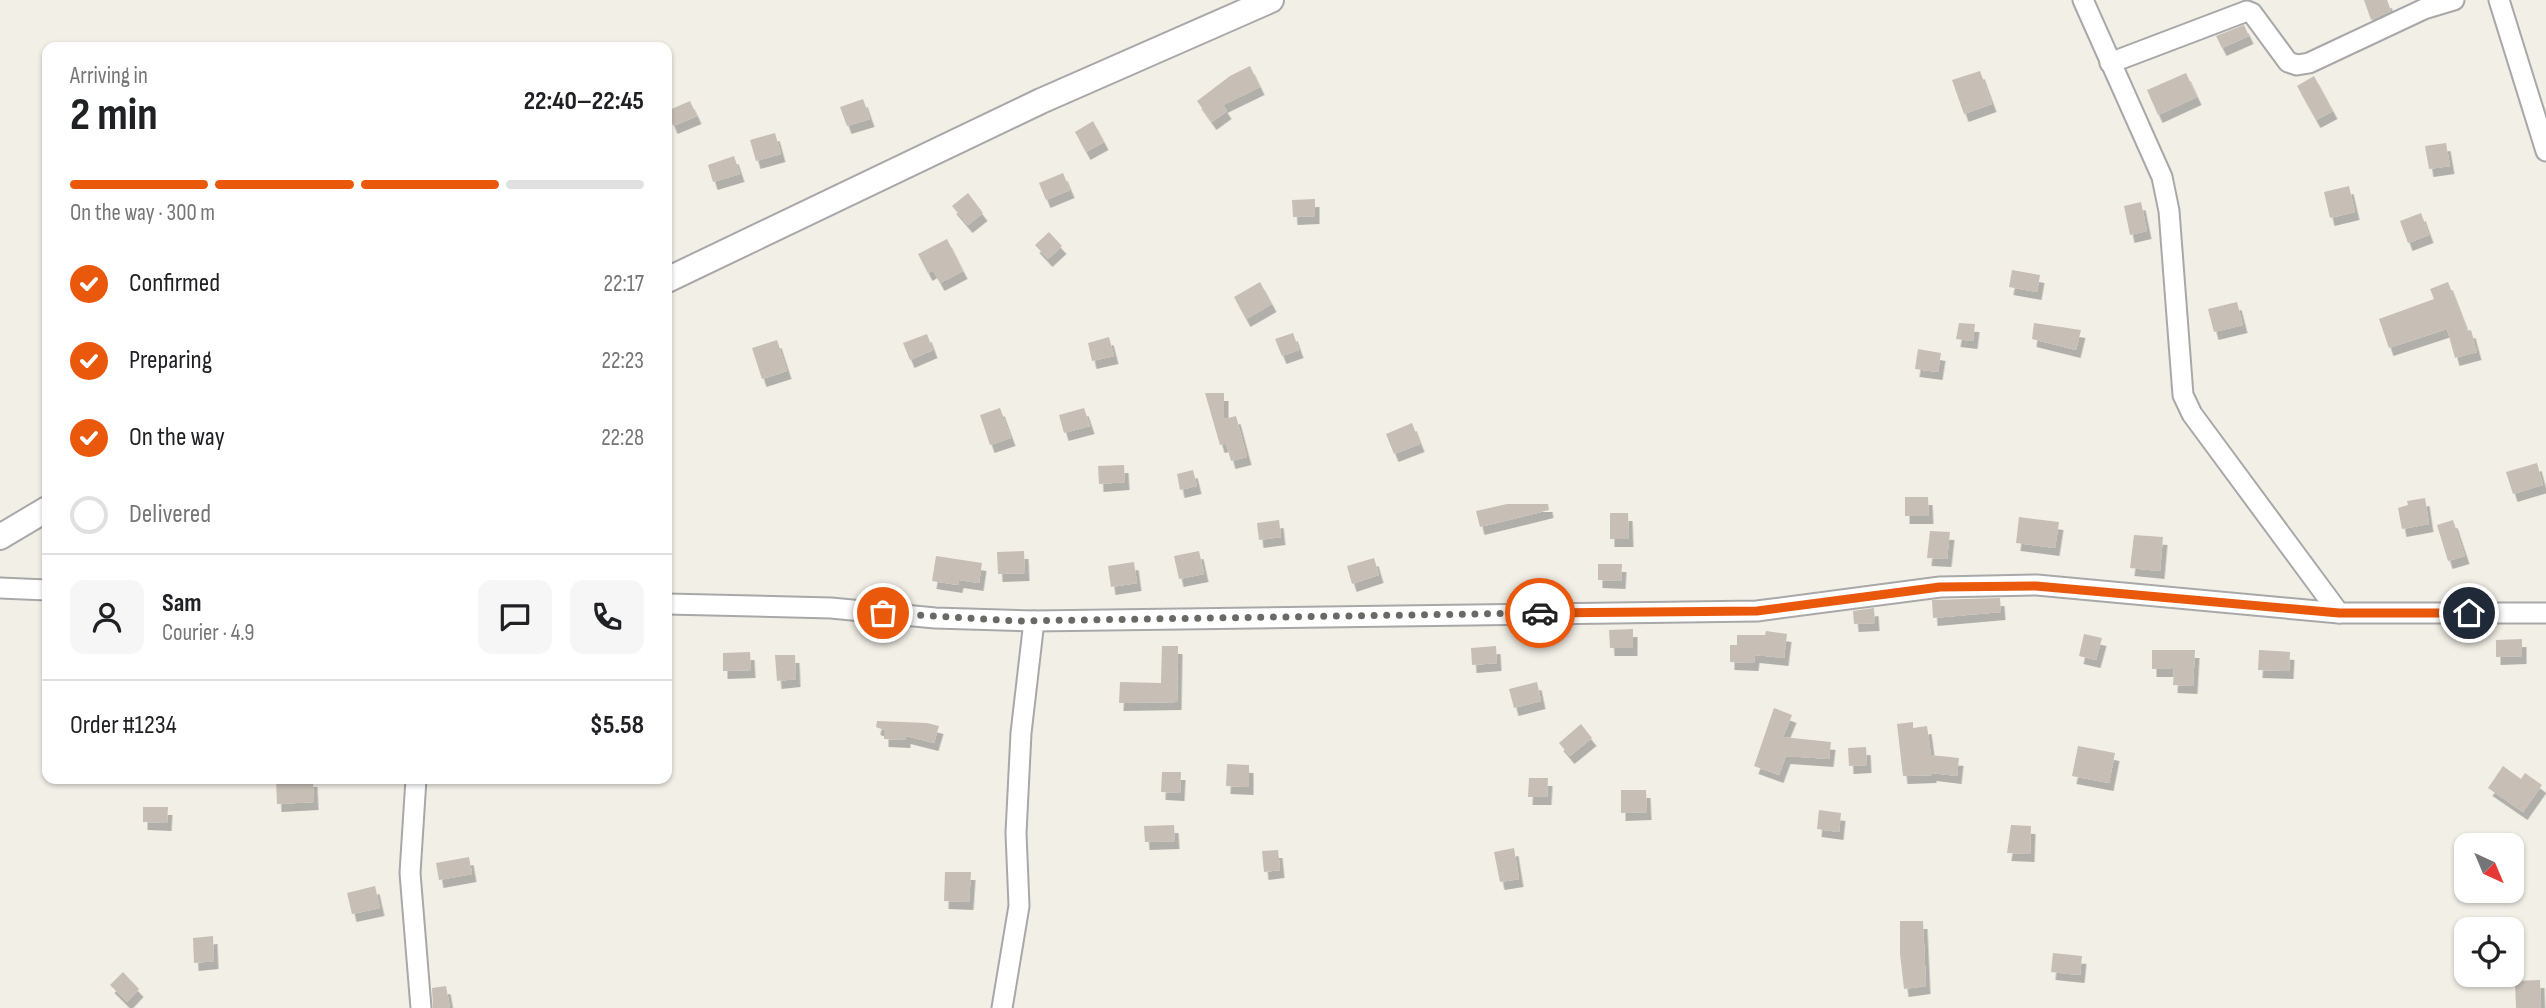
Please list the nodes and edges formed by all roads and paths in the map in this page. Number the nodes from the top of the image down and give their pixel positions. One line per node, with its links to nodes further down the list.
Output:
1 (1270, 0): 7 (street)
2 (2082, 0): 5 (street)
3 (2454, 0): 5 (street)
4 (2499, 0): 6 (street)
5 (2110, 62): 14 (street)
6 (2546, 151)
7 (672, 278)
8 (42, 512): 9 (street)
9 (0, 537)
10 (0, 588): 11 (street)
11 (42, 590)
12 (672, 604): 15 (street)
13 (2546, 612): 14 (street)
14 (2339, 613): 15 (street)
15 (1034, 621): 18 (street)
16 (416, 784): 17 (street)
17 (421, 1008)
18 (1002, 1008)

